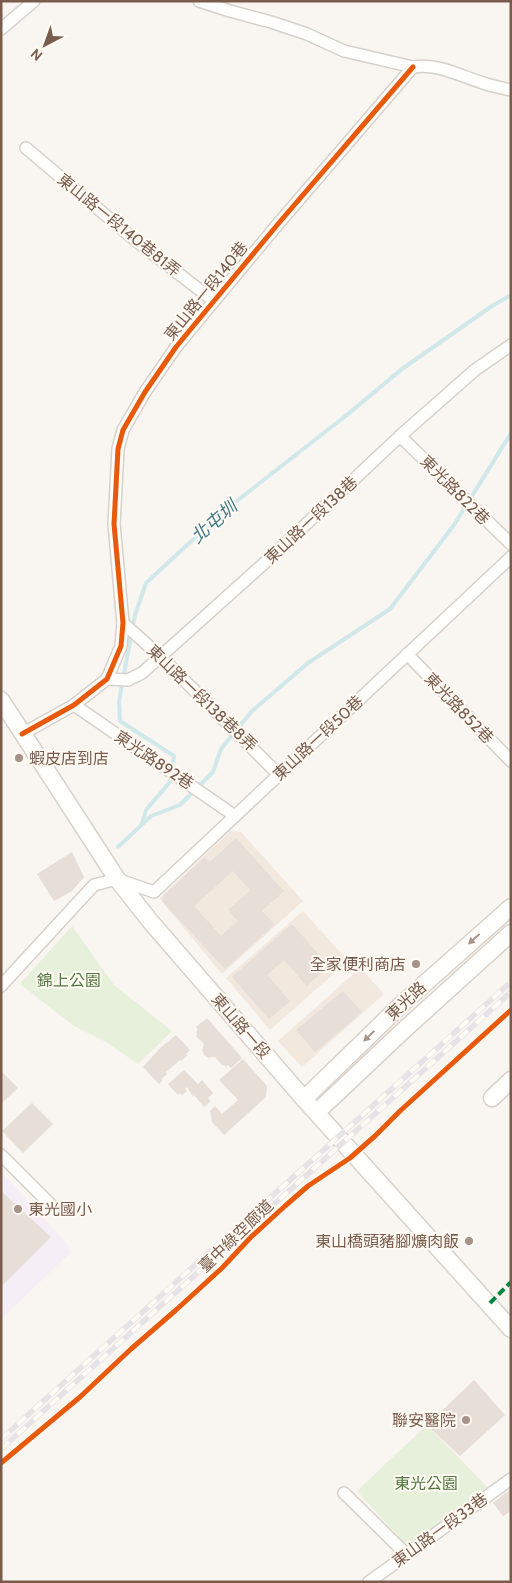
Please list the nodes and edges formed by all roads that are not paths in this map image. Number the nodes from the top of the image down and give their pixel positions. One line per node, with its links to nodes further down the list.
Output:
1 (34, 1): 3 (street)
2 (199, 1): 4 (street)
3 (1, 29)
4 (414, 67): 5 (street); 7 (street, 東山路一段140巷)
5 (511, 90)
6 (26, 148): 7 (street, 東山路一段140巷81弄)
7 (214, 301): 12 (street, 東山路一段140巷)
8 (511, 345): 9 (street, 東山路一段138巷)
9 (400, 436): 10 (street, 東光路822巷); 14 (street, 東山路一段138巷)
10 (511, 544)
11 (511, 557): 13 (street, 東山路一段50巷)
12 (124, 623): 14 (street, 東山路一段138巷8弄); 15 (street, 東山路一段140巷)
13 (407, 654): 19 (street, 東光路852巷); 20 (street, 東山路一段50巷)
14 (161, 657): 15 (street, 東山路一段138巷); 20 (street, 東山路一段138巷8弄)
15 (107, 679): 17 (street, 東山路一段140巷)
16 (1, 700): 18 (main road, 東山路一段)
17 (74, 705): 18 (street, 東山路一段140巷); 21 (street, 東光路892巷)
18 (22, 734): 22 (main road, 東山路一段)
19 (511, 761)
20 (280, 774): 21 (street, 東山路一段50巷)
21 (235, 816): 22 (street, 東山路一段50巷)
22 (117, 879): 25 (street); 27 (main road, 東山路一段)
23 (511, 907): 27 (main road, 東光路, one-way to 27)
24 (511, 933): 29 (main road, 東光路)
25 (1, 986)
26 (511, 1080): 28 (main road)
27 (304, 1098): 29 (main road, 東山路一段)
28 (492, 1098)
29 (317, 1112): 32 (main road, 東山路一段)
30 (1, 1155): 31 (street)
31 (54, 1208)
32 (511, 1329)
33 (511, 1479): 35 (street, 東山路一段33巷)
34 (344, 1493): 35 (street)
35 (406, 1554): 36 (street, 東山路一段33巷)
36 (369, 1582)

